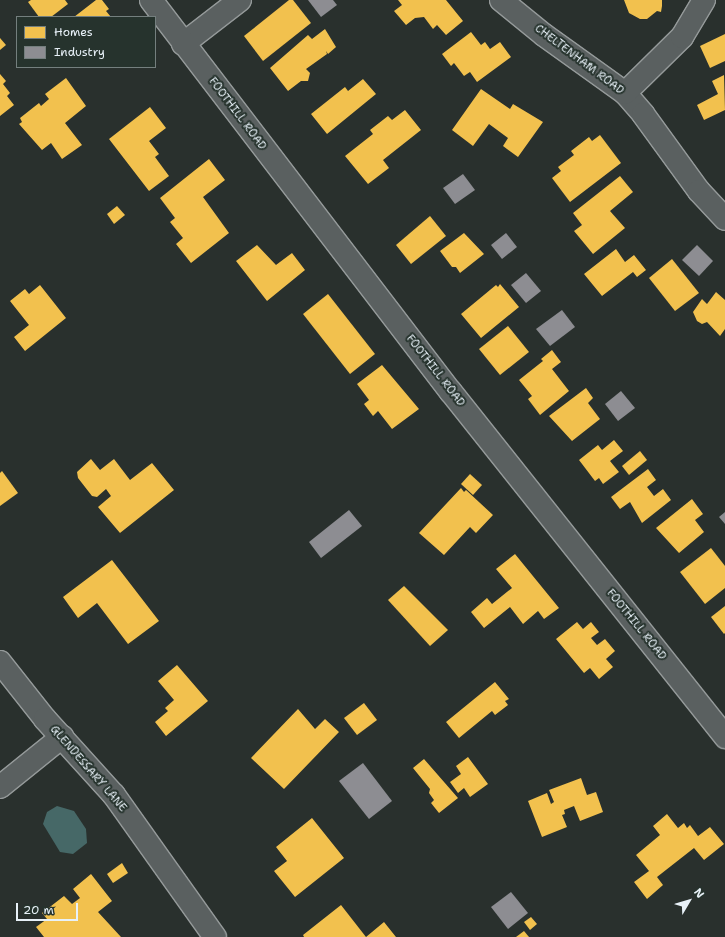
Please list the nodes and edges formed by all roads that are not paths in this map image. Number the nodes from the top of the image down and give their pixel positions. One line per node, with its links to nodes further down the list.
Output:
1 (151, 0): 5 (street, FOOTHILL ROAD)
2 (240, 0): 5 (street)
3 (501, 0): 6 (street, CHELTENHAM ROAD)
4 (704, 0): 6 (street)
5 (183, 44): 10 (street, FOOTHILL ROAD)
6 (625, 93): 7 (street, CHELTENHAM ROAD)
7 (725, 220)
8 (0, 662): 9 (street, GLENDESSARY LANE)
9 (62, 737): 11 (street); 12 (street, GLENDESSARY LANE)
10 (725, 737)
11 (0, 787)
12 (215, 937)

